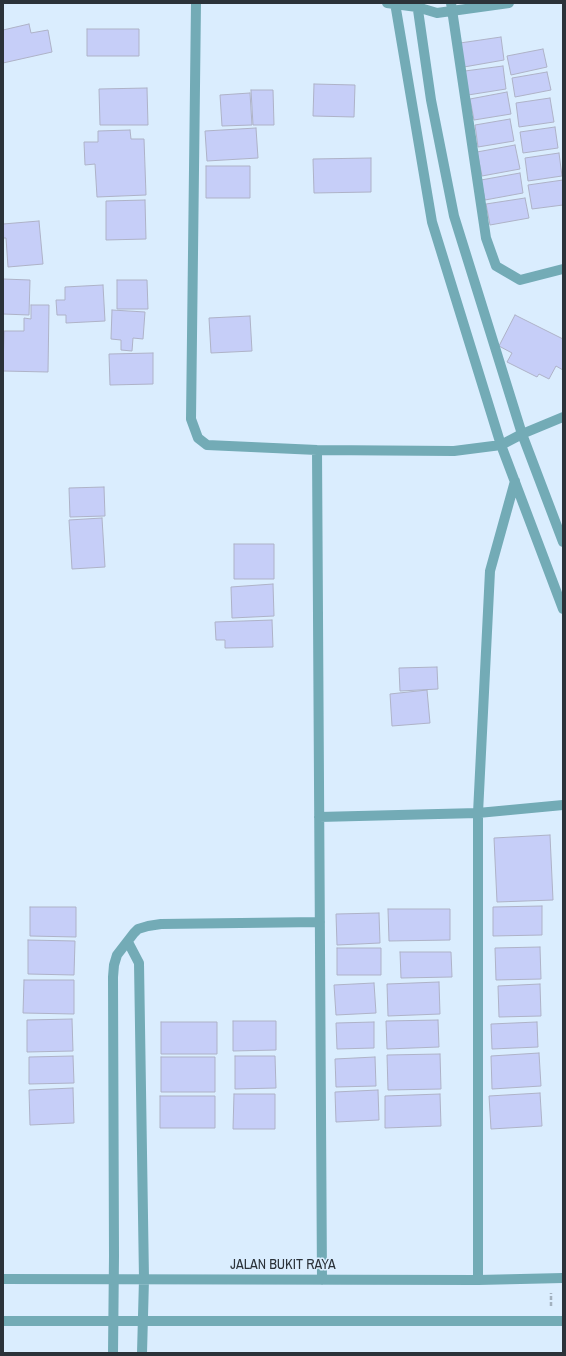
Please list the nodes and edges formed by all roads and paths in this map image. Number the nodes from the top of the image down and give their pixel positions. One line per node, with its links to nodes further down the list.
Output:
1 (196, 3): 10 (street)
2 (392, 3): 4 (street); 9 (street)
3 (509, 3): 5 (street)
4 (417, 5): 5 (street); 8 (street)
5 (451, 7): 6 (street)
6 (563, 269)
7 (563, 417): 8 (street)
8 (522, 434): 9 (street); 12 (street)
9 (501, 445): 10 (street); 11 (street)
10 (317, 450): 16 (street)
11 (515, 481): 13 (street); 15 (street)
12 (563, 542)
13 (563, 609)
14 (563, 805): 15 (street)
15 (478, 813): 16 (street); 25 (street)
16 (319, 817): 17 (street)
17 (320, 922): 18 (street); 24 (street)
18 (128, 942): 22 (street); 23 (street)
19 (551, 1278): 20 (street, JALAN BUKIT RAYA); 25 (street, JALAN BUKIT RAYA); 29 (path)
20 (563, 1278)
21 (3, 1279): 22 (street, JALAN BUKIT RAYA)
22 (113, 1279): 23 (street, JALAN BUKIT RAYA); 26 (street)
23 (144, 1279): 24 (street, JALAN BUKIT RAYA); 27 (street)
24 (322, 1280): 25 (street, JALAN BUKIT RAYA)
25 (478, 1280)
26 (113, 1320): 27 (street); 28 (street); 31 (street)
27 (143, 1320): 29 (street); 32 (street)
28 (3, 1321)
29 (550, 1321): 30 (street)
30 (563, 1321)
31 (113, 1353)
32 (142, 1353)

